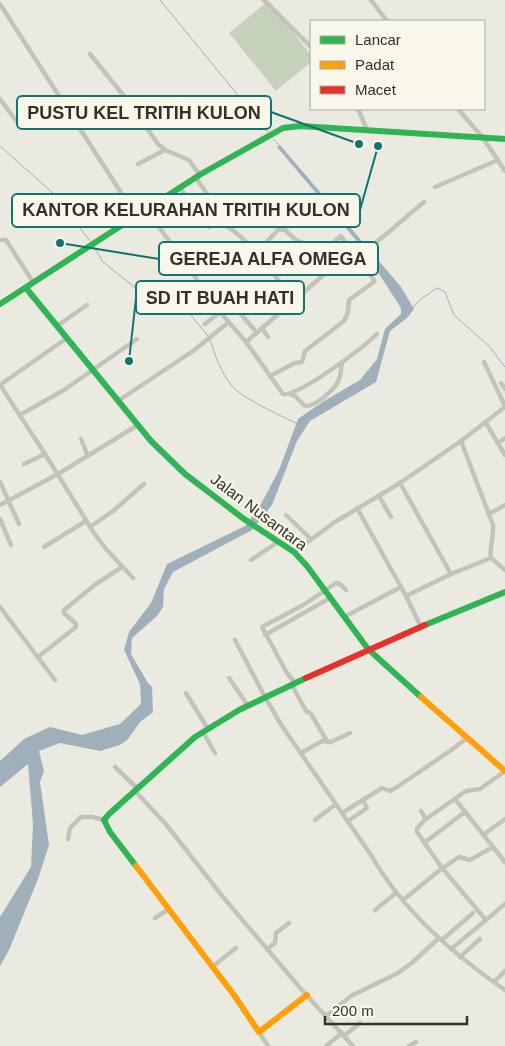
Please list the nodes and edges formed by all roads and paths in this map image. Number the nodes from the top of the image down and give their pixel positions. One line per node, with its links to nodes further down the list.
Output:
1 (264, 0): 5 (street)
2 (371, 0): 4 (street)
3 (0, 4): 7 (street)
4 (386, 20)
5 (310, 45)
6 (90, 54): 14 (street)
7 (60, 98): 8 (street); 24 (street)
8 (0, 99)
9 (358, 110): 11 (street)
10 (459, 110): 12 (street)
11 (368, 131): 12 (main road); 18 (main road)
12 (483, 138): 13 (main road); 15 (street)
13 (505, 139)
14 (164, 150): 16 (street); 18 (street)
15 (498, 160): 17 (street); 19 (street)
16 (138, 164)
17 (505, 170)
18 (198, 177): 20 (main road); 21 (street)
19 (435, 187)
20 (180, 188): 23 (main road); 26 (street)
21 (208, 195)
22 (424, 202): 29 (street)
23 (147, 210): 24 (main road); 32 (street)
24 (137, 217): 30 (main road)
25 (232, 218): 26 (street)
26 (224, 224): 28 (street)
27 (0, 240): 30 (street)
28 (256, 253): 29 (street); 33 (street)
29 (358, 256): 33 (street); 50 (street)
30 (33, 284): 31 (main road)
31 (26, 288): 34 (main road); 39 (main road, Jalan Nusantara)
32 (205, 291): 36 (street); 41 (street)
33 (295, 301): 40 (street)
34 (0, 304)
35 (87, 305): 39 (street)
36 (220, 312): 37 (street); 38 (street)
37 (229, 322): 46 (street); 55 (street)
38 (205, 324)
39 (57, 326): 44 (main road, Jalan Nusantara)
40 (262, 328): 41 (street); 43 (street)
41 (257, 332): 46 (street)
42 (378, 334): 47 (street)
43 (268, 337)
44 (67, 338): 49 (main road, Jalan Nusantara); 52 (street)
45 (136, 339): 49 (street)
46 (246, 342): 50 (street)
47 (342, 362): 54 (street); 54 (street)
48 (484, 362): 56 (street)
49 (93, 370): 55 (main road, Jalan Nusantara); 57 (street)
50 (270, 376): 54 (street)
51 (501, 383): 53 (street)
52 (0, 385): 57 (street)
53 (505, 389)
54 (290, 394)
55 (118, 401): 60 (main road, Jalan Nusantara)
56 (504, 407): 58 (street); 59 (street)
57 (20, 415): 65 (street)
58 (505, 415)
59 (486, 423): 63 (street); 64 (street)
60 (138, 426): 67 (street); 86 (main road, Jalan Nusantara)
61 (505, 438): 64 (street)
62 (81, 439): 67 (street)
63 (462, 441): 71 (street); 78 (street)
64 (498, 443): 66 (street)
65 (45, 454): 68 (street); 69 (street)
66 (505, 455)
67 (88, 456): 69 (street)
68 (24, 464)
69 (58, 474): 74 (street); 82 (street)
70 (0, 482): 74 (street)
71 (400, 483): 73 (street); 94 (street)
72 (144, 484): 84 (street)
73 (378, 496): 77 (street); 80 (street)
74 (8, 500): 75 (street); 83 (street)
75 (0, 505)
76 (505, 505): 78 (street)
77 (358, 508): 85 (street); 96 (street)
78 (489, 514): 90 (street)
79 (286, 515): 85 (street)
80 (391, 517)
81 (0, 519): 87 (street)
82 (86, 521): 84 (street); 88 (street)
83 (19, 524)
84 (90, 527): 92 (street)
85 (311, 539): 89 (street)
86 (278, 542): 89 (main road, Jalan Nusantara); 91 (street)
87 (10, 545)
88 (44, 547)
89 (294, 552): 98 (main road, Jalan Nusantara)
90 (491, 558): 93 (street); 94 (street)
91 (251, 560)
92 (122, 567): 95 (street); 108 (street)
93 (505, 570)
94 (451, 574): 100 (street)
95 (133, 578)
96 (401, 587): 100 (street); 103 (street)
97 (346, 590): 98 (street)
98 (325, 591): 101 (main road, Jalan Nusantara); 105 (street)
99 (505, 592): 104 (main road)
100 (406, 596): 104 (street)
101 (330, 598): 103 (main road, Jalan Nusantara); 105 (street)
102 (0, 607): 108 (street)
103 (344, 618): 107 (main road, Jalan Nusantara)
104 (421, 627): 107 (main road)
105 (265, 635): 111 (street)
106 (235, 640): 113 (street)
107 (368, 649): 111 (main road); 117 (main road, Jalan Nusantara)
108 (38, 657): 110 (street)
109 (229, 678): 114 (street)
110 (55, 680)
111 (294, 684): 113 (main road); 118 (street)
112 (186, 693): 115 (street)
113 (265, 697): 114 (main road); 120 (street)
114 (248, 706): 115 (main road)
115 (206, 730): 119 (street); 123 (main road)
116 (350, 733): 118 (street)
117 (467, 738): 122 (main road, Jalan Nusantara); 125 (street)
118 (326, 741): 120 (street)
119 (215, 753)
120 (301, 753): 126 (street)
121 (115, 767): 123 (street)
122 (505, 771): 124 (street)
123 (136, 790): 131 (main road); 153 (street)
124 (455, 799): 128 (street); 130 (street)
125 (363, 800): 129 (street); 134 (street)
126 (336, 804): 129 (street); 132 (street)
127 (421, 812): 130 (street)
128 (465, 812): 135 (street); 137 (street)
129 (342, 813): 134 (street)
130 (426, 819): 137 (street)
131 (104, 820): 136 (street); 144 (main road)
132 (314, 820)
133 (505, 820): 135 (street)
134 (348, 821): 141 (street)
135 (483, 835): 138 (street)
136 (68, 839)
137 (424, 843): 140 (street)
138 (493, 846): 139 (street); 140 (street)
139 (505, 862)
140 (442, 868): 142 (street); 148 (street)
141 (396, 892): 142 (street); 145 (street)
142 (403, 900): 150 (street)
143 (505, 904): 148 (street)
144 (169, 909): 147 (street); 156 (main road)
145 (375, 910)
146 (473, 913): 150 (street)
147 (155, 918)
148 (486, 920): 154 (street)
149 (289, 923): 153 (street)
150 (440, 939): 154 (street); 161 (street)
151 (480, 939): 155 (street)
152 (236, 948): 156 (street)
153 (267, 949): 160 (street)
154 (451, 949): 155 (street)
155 (460, 957): 158 (street)
156 (212, 967): 163 (main road)
157 (505, 971): 158 (street)
158 (494, 982): 159 (street)
159 (505, 990)
160 (308, 996): 161 (street); 163 (main road)
161 (326, 1016): 164 (street)
162 (360, 1023): 164 (street)
163 (259, 1032): 166 (street)
164 (343, 1035): 167 (street); 168 (street)
165 (416, 1042): 169 (street)
166 (268, 1046)
167 (326, 1046)
168 (353, 1046)
169 (409, 1046)

